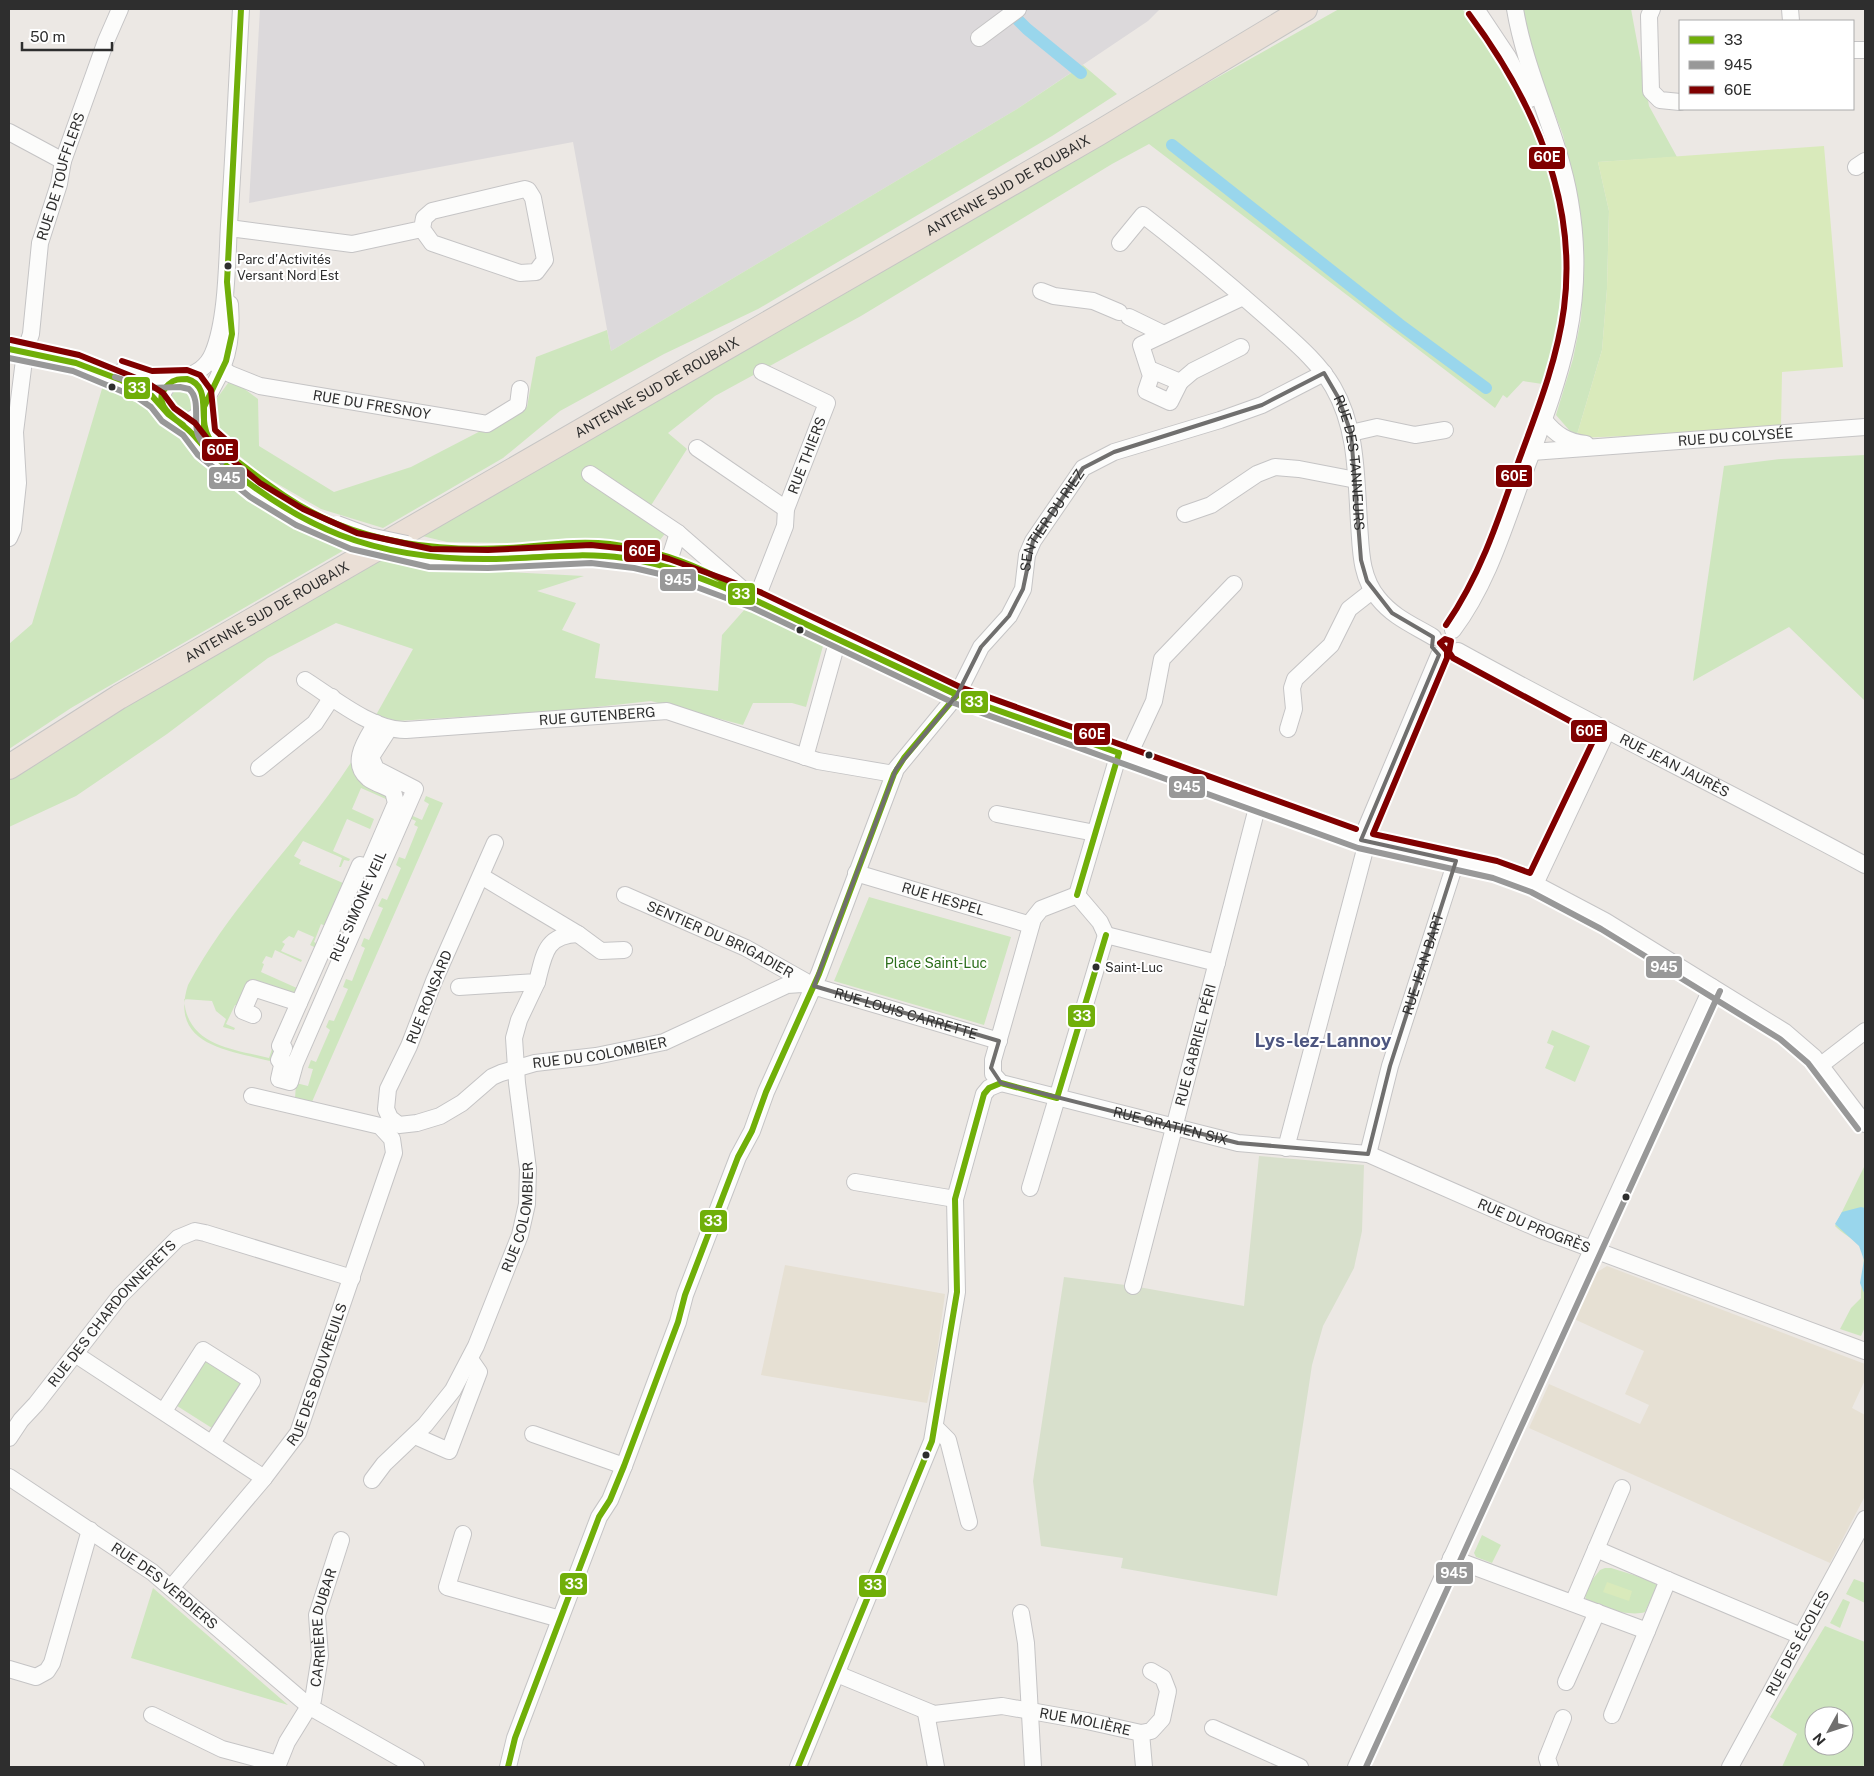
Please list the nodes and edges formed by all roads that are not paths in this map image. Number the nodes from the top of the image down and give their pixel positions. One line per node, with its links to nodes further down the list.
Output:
1 (120, 9): 13 (street, RUE DE TOUFFLERS)
2 (241, 9): 14 (street)
3 (1018, 9): 9 (street)
4 (1272, 9): 64 (highway, ANTENNE SUD DE ROUBAIX)
5 (1305, 9): 65 (highway, ANTENNE SUD DE ROUBAIX)
6 (1476, 9): 12 (street)
7 (1515, 9): 12 (street)
8 (1652, 9): 10 (street)
9 (979, 38)
10 (1679, 102)
11 (9, 132): 13 (street)
12 (1556, 151): 33 (street)
13 (63, 161): 22 (street, RUE DE TOUFFLERS)
14 (229, 228): 15 (street); 23 (street)
15 (422, 229): 15 (street)
16 (1120, 242): 18 (street, RUE DES TANNEURS)
17 (1041, 291): 19 (street)
18 (1243, 297): 19 (street); 26 (street, RUE DES TANNEURS)
19 (1164, 334): 24 (street)
20 (1240, 347): 28 (street)
21 (9, 349): 22 (street)
22 (26, 352): 27 (street); 31 (street); 46 (street, RUE DE TOUFFLERS)
23 (216, 365): 27 (street); 29 (street, RUE DU FRESNOY); 30 (street)
24 (1149, 369): 28 (street); 28 (street)
25 (762, 372): 42 (street, RUE THIERS)
26 (1324, 374): 36 (street, RUE DES TANNEURS); 57 (street, SENTIER DU RIEZ)
27 (178, 380): 30 (street); 31 (street)
28 (1180, 382)
29 (520, 388)
30 (203, 405): 32 (street); 44 (street)
31 (163, 407): 32 (street)
32 (175, 419): 44 (street)
33 (1544, 420): 37 (street, RUE DU COLYSÉE); 39 (street)
34 (1865, 426): 37 (street, RUE DU COLYSÉE)
35 (1445, 430): 36 (street)
36 (1351, 433): 41 (street, RUE DES TANNEURS)
37 (1606, 445): 39 (street, RUE DU COLYSÉE)
38 (697, 448): 42 (street, RUE THIERS)
39 (1532, 452): 51 (street)
40 (590, 474): 45 (street)
41 (1356, 480): 43 (street); 49 (street, RUE DES TANNEURS)
42 (786, 509): 50 (street, RUE THIERS)
43 (1185, 514)
44 (332, 527): 47 (street, bridge); 47 (street)
45 (678, 534): 47 (street); 50 (street)
46 (9, 538)
47 (669, 562): 50 (street)
48 (1234, 584): 62 (street)
49 (1372, 591): 52 (street, RUE DES TANNEURS); 60 (street)
50 (756, 600): 53 (street)
51 (1453, 630): 52 (street); 54 (street)
52 (1433, 637): 55 (street)
53 (838, 639): 57 (street); 63 (street)
54 (1458, 651): 55 (street); 61 (street, RUE JEAN JAURÈS)
55 (1439, 655): 71 (street)
56 (305, 680): 58 (street, RUE GUTENBERG)
57 (958, 696): 62 (street); 67 (street, SENTIER DU RIEZ)
58 (332, 697): 59 (street, RUE GUTENBERG); 66 (street)
59 (382, 726): 63 (street, RUE GUTENBERG); 89 (street); 95 (street)
60 (1288, 729)
61 (1607, 731): 74 (street, RUE JEAN JAURÈS); 77 (street)
62 (1124, 755): 68 (street); 70 (street)
63 (806, 757): 67 (street, RUE GUTENBERG)
64 (9, 758)
65 (9, 767)
66 (259, 768)
67 (894, 774): 75 (street, SENTIER DU RIEZ)
68 (1258, 804): 71 (street); 84 (street, RUE GABRIEL PÉRI)
69 (997, 814): 70 (street)
70 (1095, 833): 79 (street)
71 (1364, 841): 73 (street); 103 (street)
72 (495, 844): 76 (street, RUE RONSARD)
73 (1456, 861): 77 (street); 104 (street, RUE JEAN BART)
74 (1865, 865)
75 (856, 873): 80 (street, RUE HESPEL); 86 (street, SENTIER DU RIEZ)
76 (481, 876): 81 (street); 100 (street, RUE RONSARD)
77 (1535, 884): 88 (street)
78 (625, 895): 86 (street, SENTIER DU BRIGADIER)
79 (1077, 895): 80 (street); 82 (street)
80 (1031, 925): 92 (street)
81 (578, 934): 83 (street); 85 (street)
82 (1106, 935): 84 (street); 98 (street)
83 (624, 950)
84 (1217, 963): 102 (street, RUE GABRIEL PÉRI)
85 (537, 982): 87 (street, RUE RONSARD); 94 (street)
86 (814, 986): 92 (street, RUE LOUIS CARRETTE); 94 (street, RUE DU COLOMBIER); 120 (street, SENTIER DU RIEZ)
87 (459, 987)
88 (1712, 987): 93 (street); 108 (street)
89 (299, 1003): 90 (street); 95 (street)
90 (244, 1006)
91 (1865, 1031): 93 (street)
92 (999, 1041): 96 (street)
93 (1821, 1065): 101 (street)
94 (515, 1068): 100 (street, RUE DU COLOMBIER); 113 (street, RUE COLOMBIER)
95 (285, 1081): 99 (street)
96 (1002, 1083): 98 (street); 107 (street)
97 (252, 1096): 99 (street, RUE DU COLOMBIER)
98 (1057, 1098): 102 (street, RUE GRATIEN SIX); 106 (street)
99 (280, 1103): 100 (street, RUE DU COLOMBIER)
100 (387, 1123): 109 (street, RUE DES BOUVREUILS)
101 (1865, 1124)
102 (1175, 1126): 103 (street, RUE GRATIEN SIX); 110 (street, RUE GABRIEL PÉRI)
103 (1286, 1148): 104 (street, RUE DU PROGRÈS)
104 (1368, 1154): 108 (street, RUE DU PROGRÈS)
105 (855, 1182): 107 (street)
106 (1030, 1188)
107 (955, 1199): 115 (street)
108 (1592, 1248): 111 (street, RUE DU PROGRÈS); 131 (street)
109 (352, 1278): 112 (street, RUE DES CHARDONNERETS); 122 (street, RUE DES BOUVREUILS)
110 (1133, 1286)
111 (1865, 1351)
112 (75, 1354): 114 (street); 118 (street, RUE DES CHARDONNERETS)
113 (470, 1359): 117 (street, RUE COLOMBIER); 117 (street)
114 (164, 1411): 119 (street); 119 (street)
115 (935, 1427): 126 (street); 142 (street)
116 (533, 1434): 120 (street)
117 (414, 1436): 123 (street, RUE COLOMBIER)
118 (9, 1438)
119 (212, 1443): 122 (street)
120 (624, 1466): 137 (street, SENTIER DU RIEZ)
121 (9, 1478): 127 (street, RUE DES VERDIERS)
122 (264, 1478): 133 (street, RUE DES BOUVREUILS)
123 (372, 1480)
124 (1622, 1488): 130 (street)
125 (1865, 1519): 139 (street, RUE DES ÉCOLES)
126 (970, 1522)
127 (90, 1530): 133 (street, RUE DES VERDIERS); 140 (street)
128 (462, 1534): 137 (street)
129 (342, 1540): 144 (street, CARRIÈRE DUBAR)
130 (1596, 1549): 132 (street); 134 (street)
131 (1451, 1558): 134 (street); 160 (street)
132 (1668, 1580): 138 (street); 139 (street)
133 (171, 1588): 144 (street, RUE DES VERDIERS)
134 (1573, 1603): 135 (street)
135 (1597, 1612): 138 (street); 143 (street)
136 (1021, 1613): 145 (street, RUE MOLIÈRE)
137 (560, 1620): 154 (street, SENTIER DU RIEZ)
138 (1647, 1631): 147 (street)
139 (1801, 1636): 162 (street, RUE DES ÉCOLES)
140 (9, 1669)
141 (1151, 1671): 151 (street, RUE MOLIÈRE)
142 (837, 1674): 146 (street, RUE MOLIÈRE); 155 (street)
143 (1566, 1682)
144 (310, 1707): 152 (street, CARRIÈRE DUBAR); 153 (street, RUE DES VERDIERS)
145 (1029, 1710): 146 (street, RUE MOLIÈRE); 151 (street, RUE MOLIÈRE); 157 (street, RUE MOLIÈRE)
146 (926, 1713): 156 (street)
147 (1612, 1715)
148 (152, 1716): 152 (street)
149 (1563, 1718): 161 (street)
150 (1213, 1728): 159 (street)
151 (1141, 1733): 158 (street, RUE MOLIÈRE)
152 (277, 1765)
153 (416, 1767)
154 (508, 1767)
155 (798, 1767)
156 (936, 1767)
157 (1033, 1767)
158 (1144, 1767)
159 (1300, 1767)
160 (1356, 1767)
161 (1550, 1767)
162 (1730, 1767)

